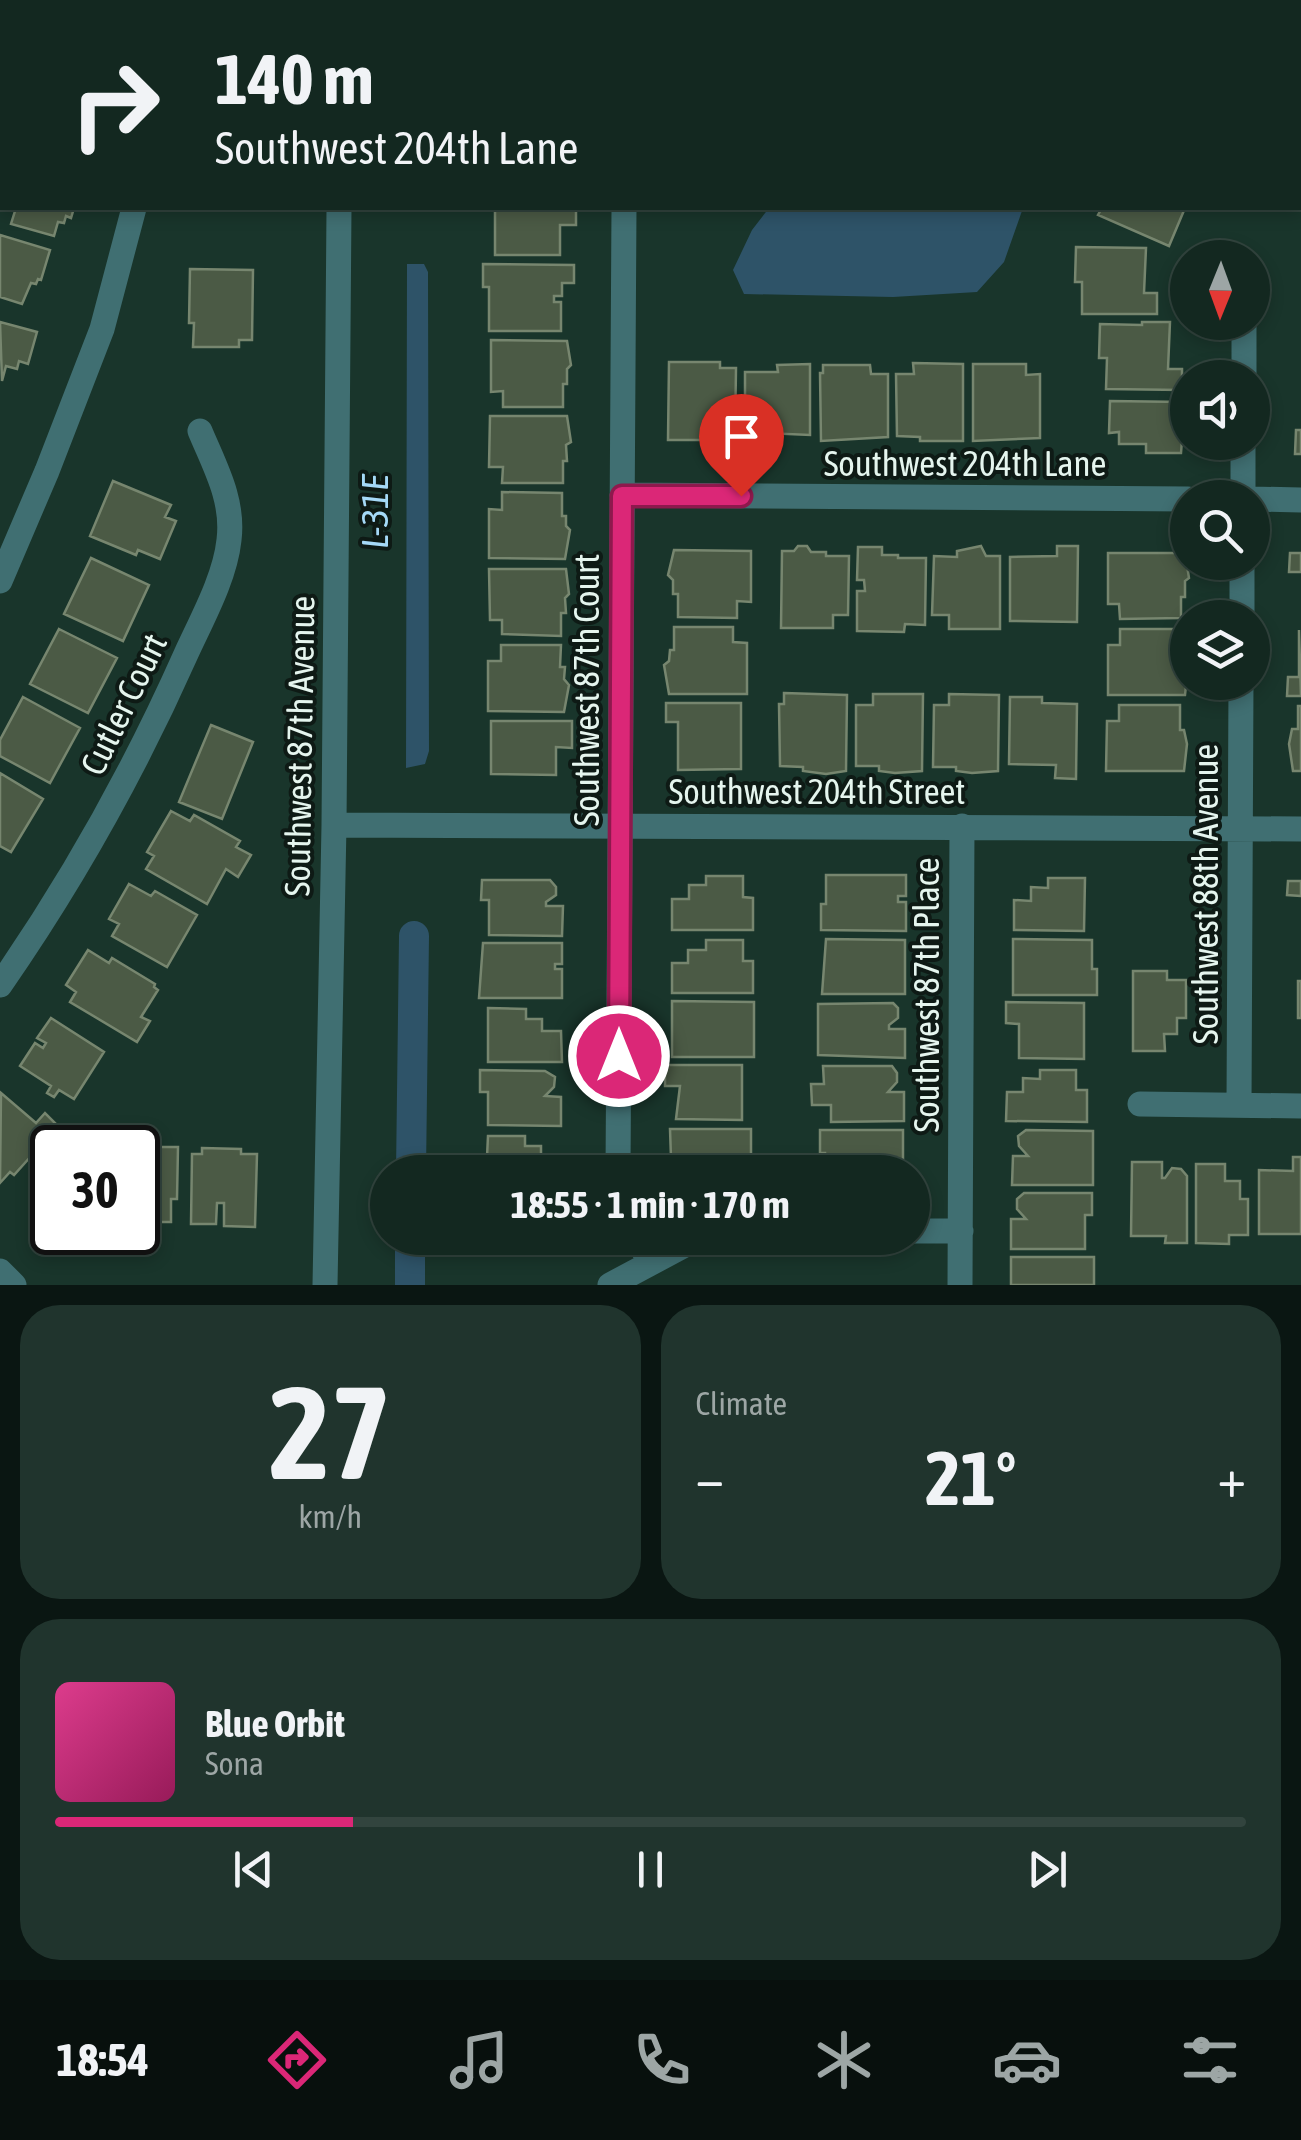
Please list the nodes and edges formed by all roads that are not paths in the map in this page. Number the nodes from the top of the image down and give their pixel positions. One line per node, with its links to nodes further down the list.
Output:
1 (133, 210): 9 (street)
2 (339, 210): 11 (street, Southwest 87th Avenue)
3 (624, 210): 5 (street, Southwest 87th Court)
4 (200, 431): 16 (street, Cutler Court)
5 (622, 496): 6 (street, Southwest 204th Lane); 12 (street, Southwest 87th Court)
6 (1170, 499)
7 (1270, 500): 8 (street)
8 (1301, 500)
9 (0, 580)
10 (1241, 700): 14 (street, Southwest 88th Avenue)
11 (334, 825): 12 (street, Southwest 204th Street); 28 (street, Southwest 87th Avenue)
12 (621, 826): 13 (street, Southwest 204th Street); 20 (street, Southwest 87th Court)
13 (962, 826): 14 (street, Southwest 204th Street); 22 (street, Southwest 87th Place)
14 (1241, 829): 15 (street, Southwest 204th Street); 18 (street, Southwest 88th Avenue)
15 (1301, 829)
16 (0, 985)
17 (1140, 1104): 18 (street)
18 (1239, 1105): 19 (street)
19 (1301, 1106)
20 (618, 1155)
21 (930, 1231): 22 (street)
22 (961, 1231): 30 (street, Southwest 87th Place)
23 (646, 1255): 25 (street)
24 (664, 1255): 25 (street)
25 (650, 1262): 29 (street)
26 (0, 1271): 27 (street)
27 (14, 1285)
28 (325, 1285)
29 (610, 1285)
30 (960, 1285)

